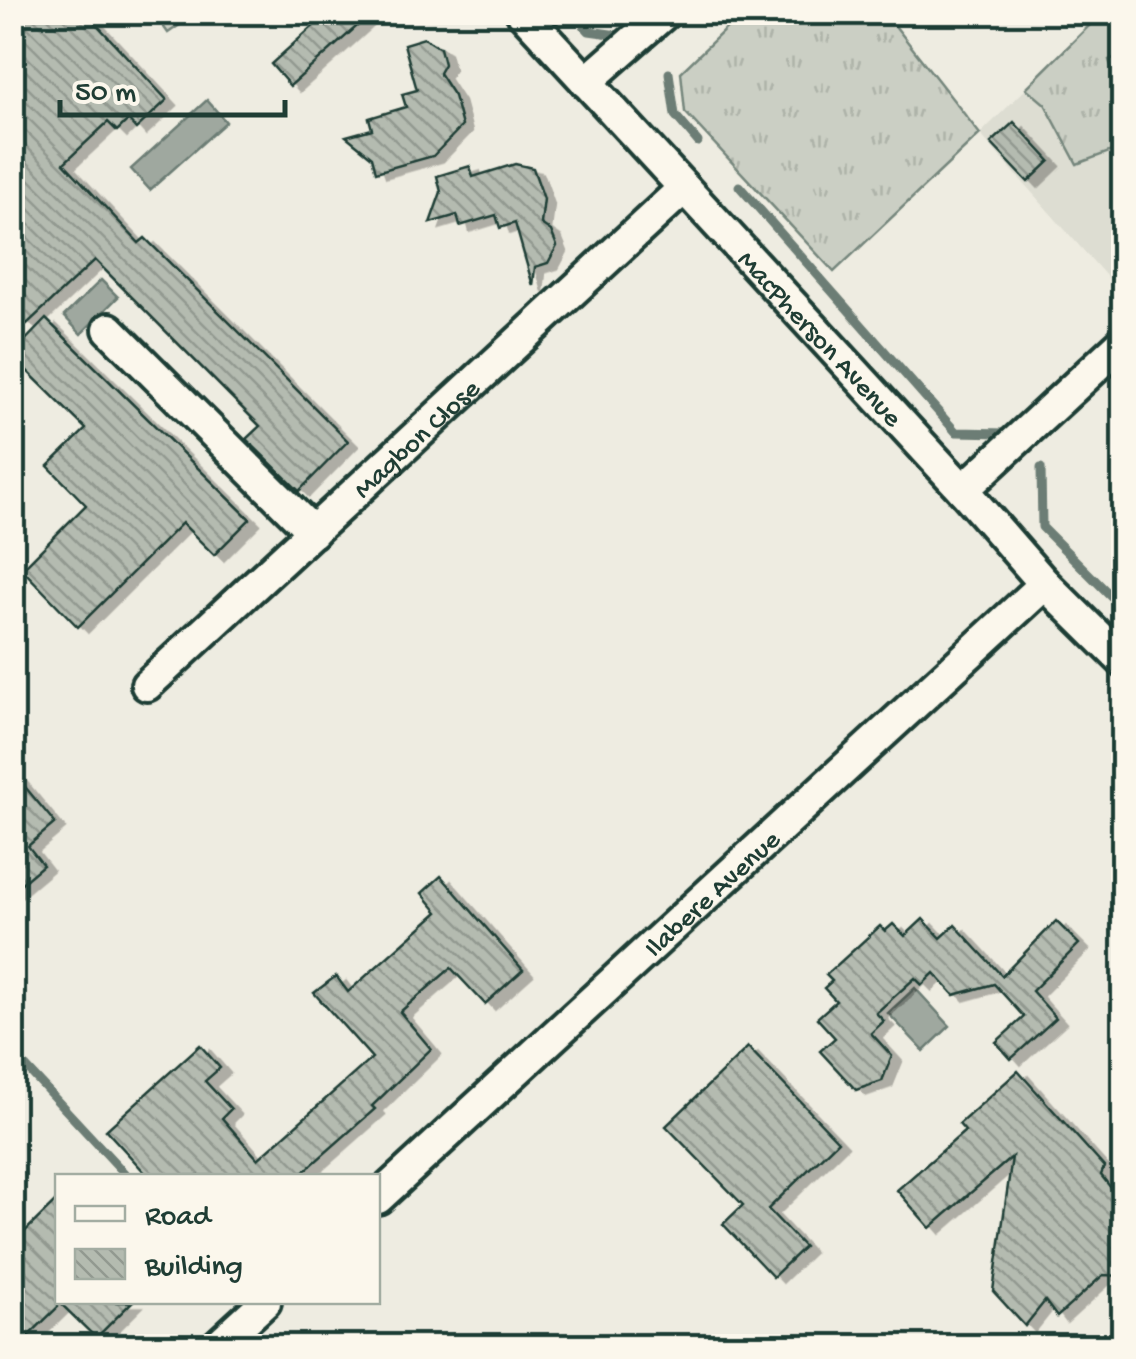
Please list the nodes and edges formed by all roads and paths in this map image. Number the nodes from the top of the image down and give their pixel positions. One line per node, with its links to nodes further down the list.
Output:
1 (522, 12): 3 (street, MacPherson Avenue)
2 (666, 12): 3 (street)
3 (586, 82): 4 (street, MacPherson Avenue)
4 (684, 188): 7 (street, MacPherson Avenue); 8 (street, Magbon Close)
5 (109, 330): 8 (street)
6 (1124, 340): 7 (street)
7 (963, 490): 9 (street, MacPherson Avenue)
8 (313, 532): 11 (street, Magbon Close)
9 (1044, 584): 10 (street, MacPherson Avenue); 12 (street, Ilabere Avenue)
10 (1124, 662)
11 (147, 685)
12 (380, 1196)
13 (264, 1304): 14 (street)
14 (216, 1346)

